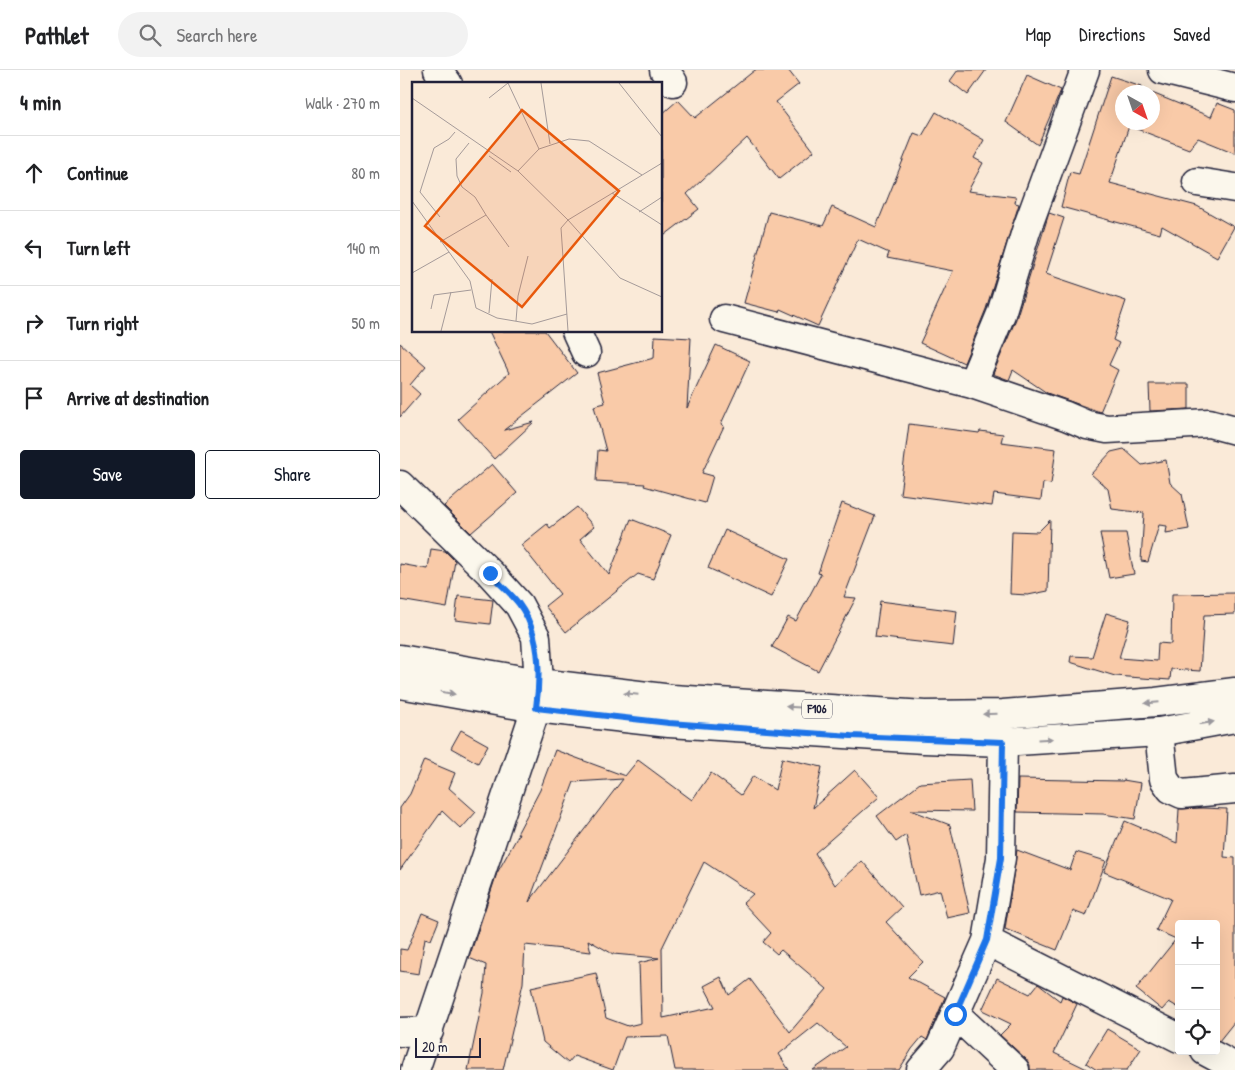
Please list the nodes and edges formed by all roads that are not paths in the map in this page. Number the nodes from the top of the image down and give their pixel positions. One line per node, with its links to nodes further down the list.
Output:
1 (438, 70): 4 (street)
2 (1084, 70): 9 (street)
3 (1163, 70): 5 (street)
4 (447, 82)
5 (1235, 88)
6 (1197, 182): 7 (street)
7 (1235, 188)
8 (724, 319): 9 (street)
9 (972, 384): 10 (street)
10 (1235, 430)
11 (400, 485): 15 (street)
12 (400, 659): 15 (street, F106)
13 (400, 684): 15 (street, F106, one-way to 15)
14 (1235, 692): 15 (street, F106, one-way to 15)
15 (538, 696): 18 (street, F106); 22 (street)
16 (1235, 718): 17 (street, F106, one-way to 16)
17 (1159, 732): 18 (street, F106, one-way to 17); 19 (street)
18 (1003, 742): 20 (street)
19 (1235, 789)
20 (987, 940): 21 (street); 24 (street)
21 (955, 1014): 28 (street); 29 (street)
22 (429, 1030): 23 (street); 27 (street)
23 (400, 1032)
24 (1175, 1036)
25 (1212, 1055): 26 (street)
26 (1235, 1067)
27 (415, 1070)
28 (921, 1070)
29 (1015, 1070)

